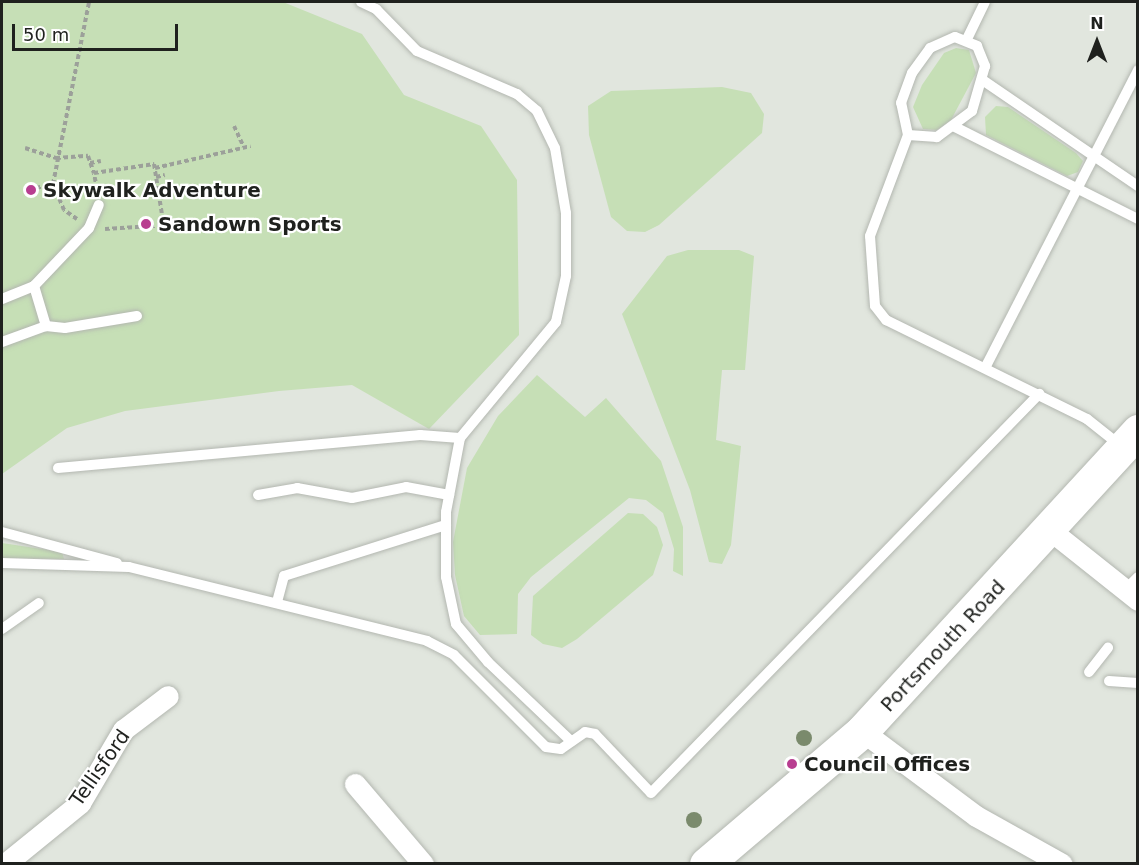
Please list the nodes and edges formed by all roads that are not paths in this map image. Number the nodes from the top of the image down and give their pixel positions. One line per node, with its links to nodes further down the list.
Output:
1 (361, 2): 20 (lane)
2 (986, 2): 3 (lane)
3 (967, 39): 5 (lane); 7 (lane)
4 (1137, 70): 8 (lane)
5 (984, 81): 6 (lane); 8 (lane)
6 (956, 127): 7 (lane); 10 (lane)
7 (908, 135): 18 (lane)
8 (1091, 158): 9 (lane); 10 (lane)
9 (1137, 186)
10 (1076, 188): 12 (lane); 18 (lane)
11 (99, 205): 13 (lane)
12 (1137, 219)
13 (34, 286): 14 (lane); 16 (lane)
14 (2, 298)
15 (137, 316): 16 (lane)
16 (46, 326): 17 (lane)
17 (2, 342)
18 (986, 368): 19 (lane)
19 (1039, 394): 21 (lane); 41 (lane)
20 (460, 438): 22 (lane); 24 (lane)
21 (1130, 439): 26 (main road, Portsmouth Road)
22 (58, 468)
23 (258, 495): 24 (lane)
24 (449, 495): 25 (lane)
25 (446, 525): 32 (lane); 41 (lane)
26 (1050, 530): 31 (street); 40 (main road, Portsmouth Road)
27 (2, 532): 29 (lane)
28 (2, 563): 29 (lane)
29 (129, 567): 32 (lane)
30 (1137, 577): 31 (lane)
31 (1130, 596)
32 (277, 602): 41 (lane)
33 (39, 603): 34 (lane)
34 (2, 629)
35 (1108, 648): 36 (lane)
36 (1089, 672)
37 (1110, 681): 38 (lane)
38 (1137, 683)
39 (168, 696): 44 (street, Tellisford)
40 (862, 731): 43 (main road, Portsmouth Road); 46 (street)
41 (572, 741)
42 (355, 784): 45 (street)
43 (720, 858)
44 (4, 864)
45 (423, 864)
46 (1062, 864)

